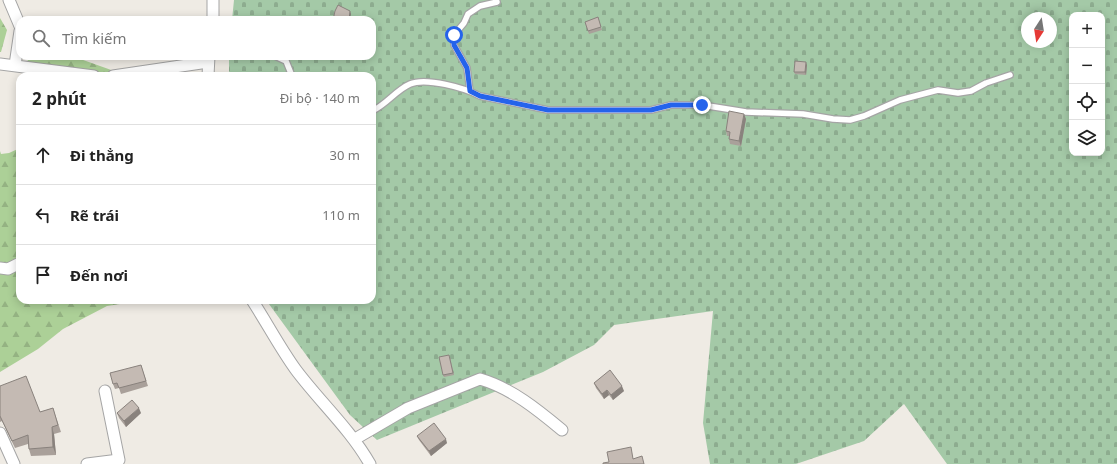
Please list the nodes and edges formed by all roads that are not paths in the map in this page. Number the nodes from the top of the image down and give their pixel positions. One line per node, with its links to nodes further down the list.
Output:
1 (9, 0): 5 (street)
2 (213, 0): 4 (street)
3 (497, 2): 17 (lane)
4 (213, 16)
5 (16, 17)
6 (16, 58): 11 (street)
7 (202, 60): 13 (street)
8 (208, 60): 14 (street)
9 (284, 60): 15 (lane)
10 (0, 64): 11 (street)
11 (15, 65): 12 (street)
12 (65, 72)
13 (135, 72)
14 (208, 72)
15 (290, 72)
16 (1010, 75): 17 (lane)
17 (470, 91): 18 (lane)
18 (376, 108)
19 (16, 265): 20 (street)
20 (0, 268)
21 (254, 304): 25 (street)
22 (105, 391): 27 (street)
23 (562, 430): 25 (street)
24 (0, 433): 26 (street)
25 (355, 439): 28 (street)
26 (14, 464)
27 (87, 464)
28 (370, 464)

